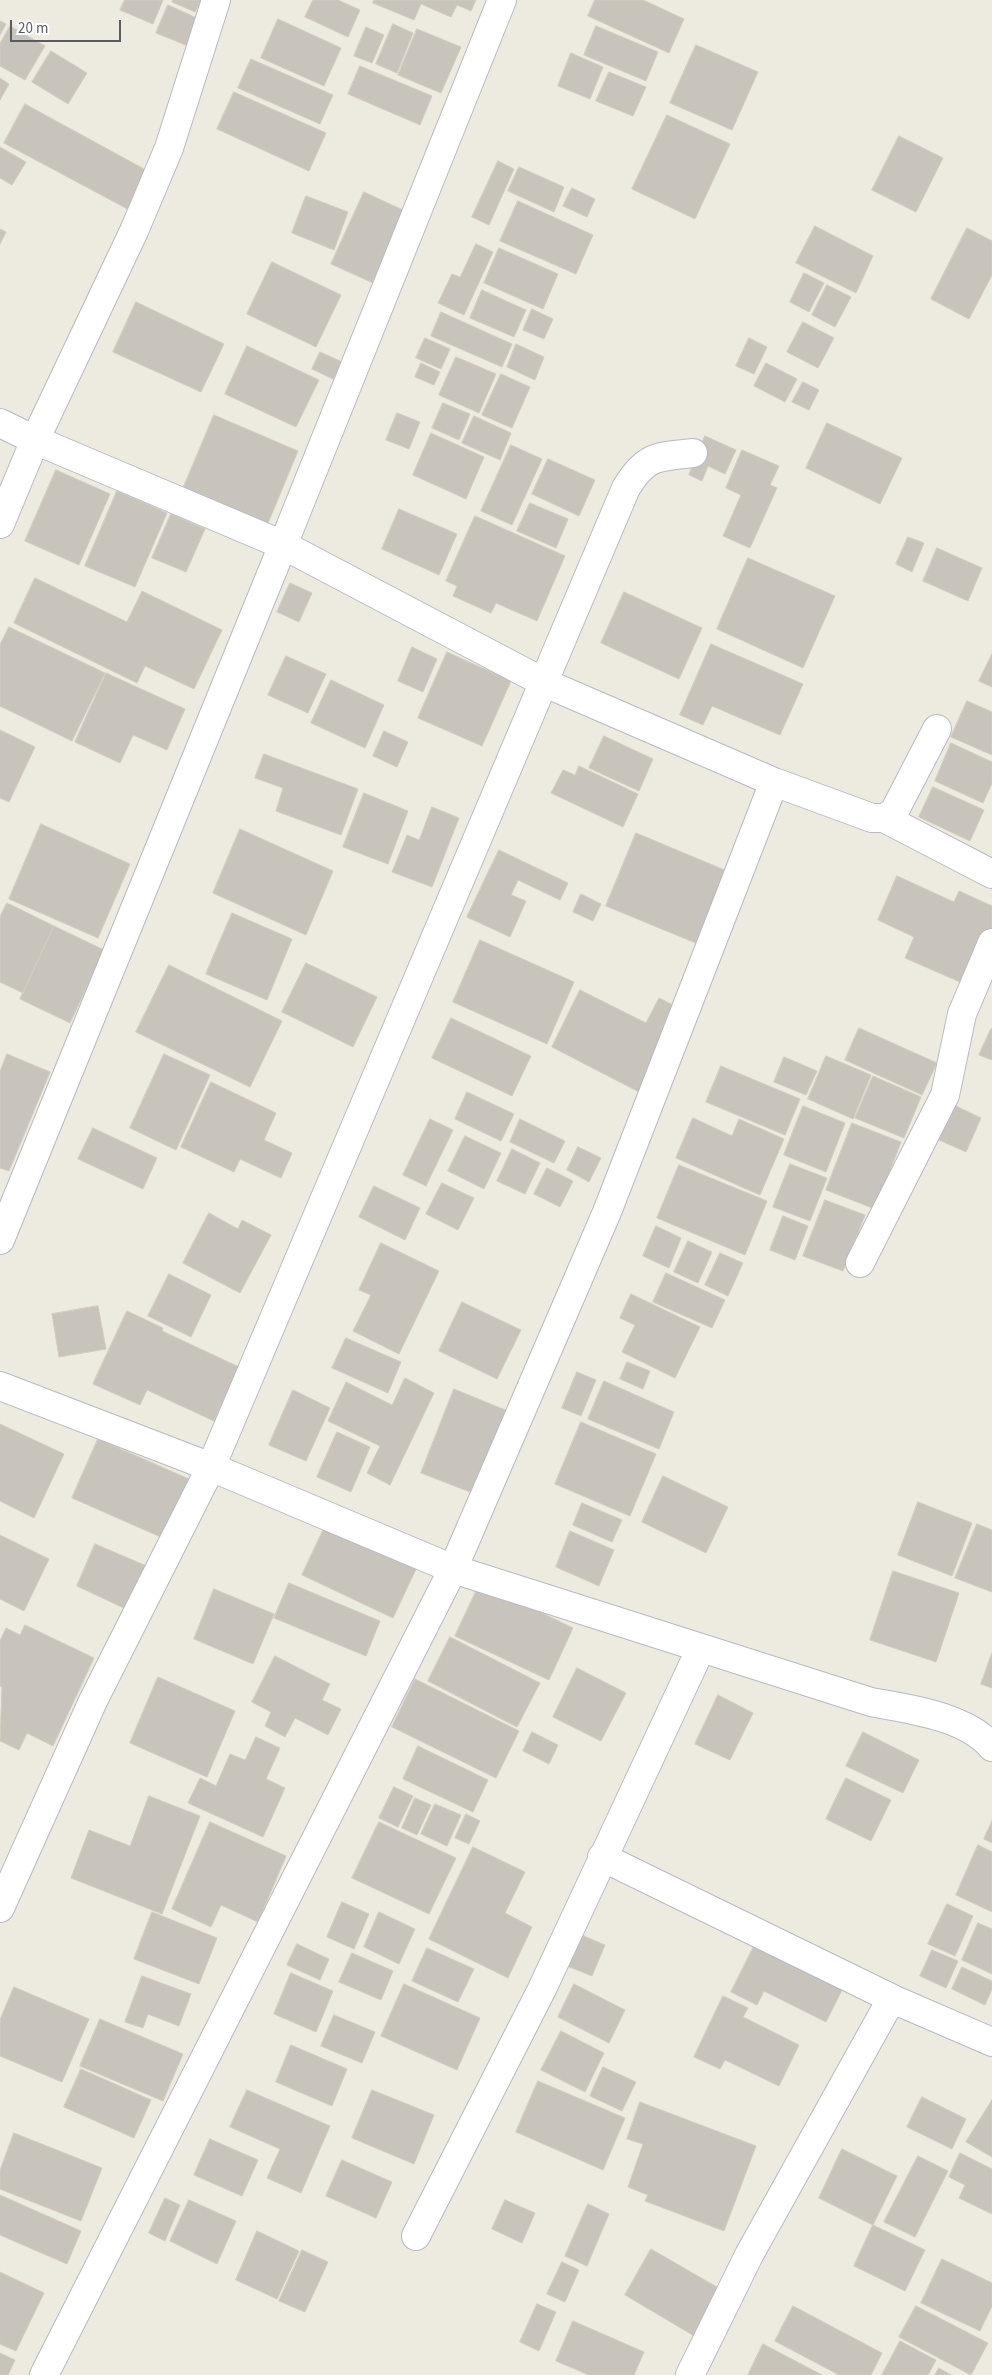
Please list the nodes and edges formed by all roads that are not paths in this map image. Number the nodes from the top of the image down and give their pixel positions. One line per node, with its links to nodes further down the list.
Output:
1 (216, 0): 4 (street)
2 (502, 0): 7 (street)
3 (0, 422): 4 (street)
4 (35, 440): 6 (street); 7 (street)
5 (693, 453): 8 (street)
6 (0, 524)
7 (283, 545): 8 (street); 14 (street)
8 (545, 682): 10 (street); 17 (street)
9 (936, 729): 11 (street)
10 (774, 782): 11 (street); 18 (street)
11 (884, 818): 12 (street)
12 (992, 874)
13 (992, 943): 15 (street)
14 (0, 1240)
15 (860, 1263)
16 (0, 1386): 17 (street)
17 (211, 1467): 18 (street); 22 (street)
18 (454, 1569): 19 (street); 26 (street)
19 (701, 1648): 20 (street); 21 (street)
20 (992, 1747)
21 (602, 1857): 23 (street); 25 (street)
22 (0, 1908)
23 (897, 2001): 24 (street); 27 (street)
24 (992, 2042)
25 (416, 2236)
26 (44, 2375)
27 (690, 2375)

